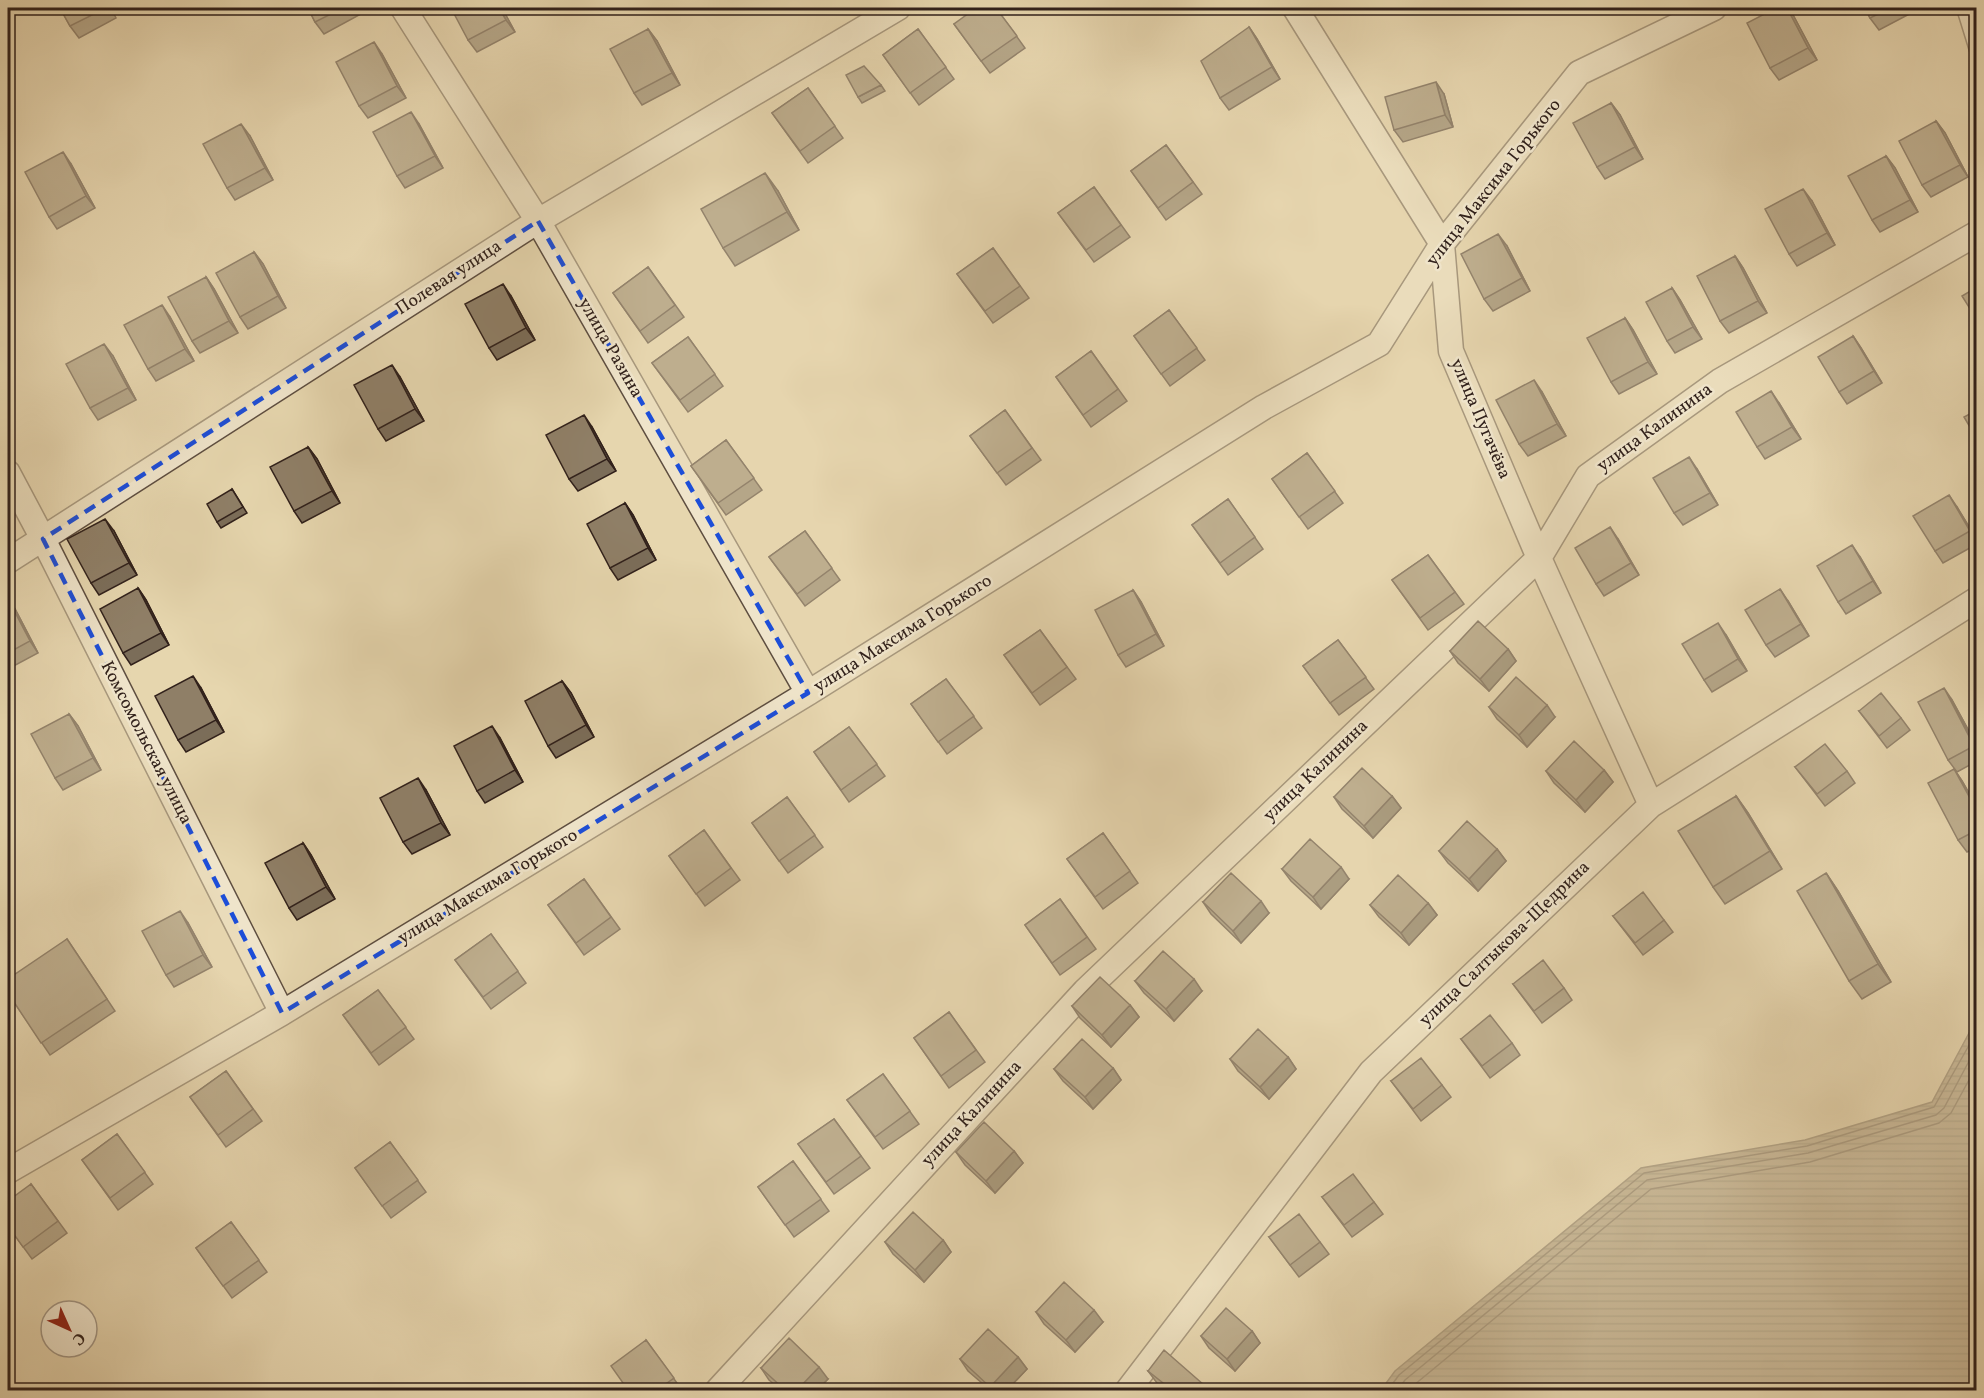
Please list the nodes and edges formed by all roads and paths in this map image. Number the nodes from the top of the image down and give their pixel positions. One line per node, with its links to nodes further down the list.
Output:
1 (403, 8): 7 (street, улица Разина)
2 (898, 8): 7 (street, Полевая улица)
3 (1295, 8): 9 (street, улица Пугачёва)
4 (1714, 8): 9 (street, улица Максима Горького)
5 (1964, 8): 6 (lane)
6 (1977, 50)
7 (538, 221): 11 (street, Полевая улица); 15 (street, улица Разина)
8 (1977, 234): 12 (street, улица Калинина)
9 (1442, 244): 12 (street, улица Пугачёва); 15 (street, улица Максима Горького)
10 (8, 473): 11 (street, Комсомольская улица)
11 (43, 539): 13 (street, Полевая улица); 17 (street, Комсомольская улица)
12 (1539, 558): 16 (street, улица Пугачёва); 19 (street, улица Калинина)
13 (8, 561)
14 (1977, 600): 16 (street, улица Салтыкова-Щедрина)
15 (808, 693): 17 (street, улица Максима Горького)
16 (1651, 805): 20 (street, улица Салтыкова-Щедрина)
17 (282, 1013): 18 (street, улица Максима Горького)
18 (8, 1172)
19 (718, 1390)
20 (1128, 1390)

